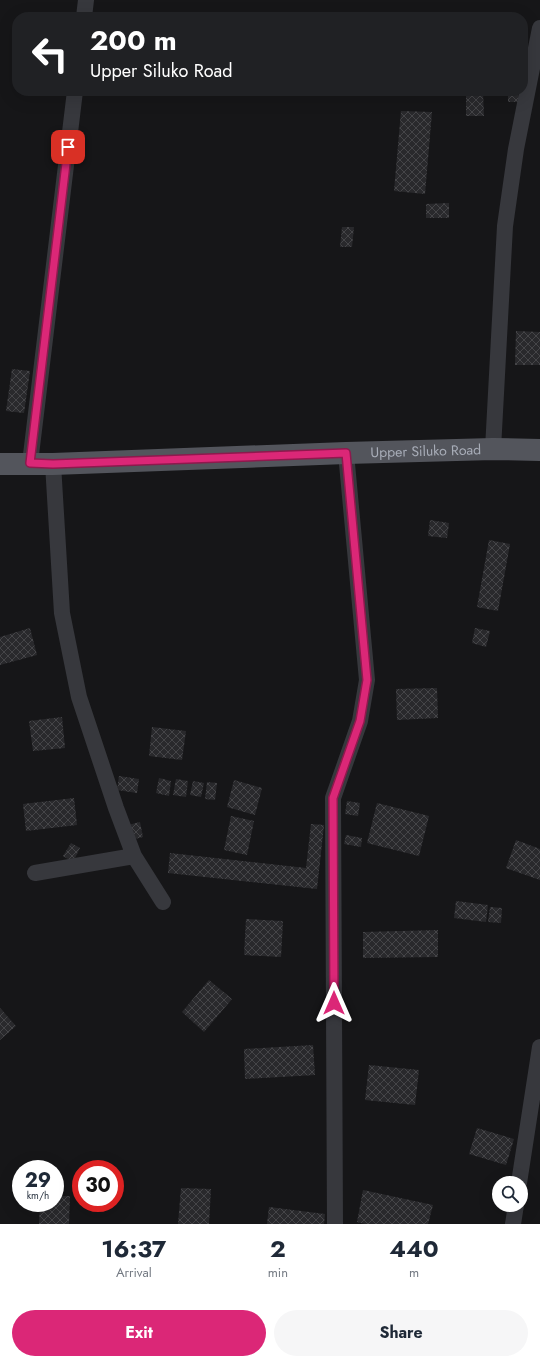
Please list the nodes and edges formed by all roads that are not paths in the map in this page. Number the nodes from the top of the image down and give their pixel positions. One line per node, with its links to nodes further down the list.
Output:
1 (86, 0): 2 (street)
2 (85, 12)
3 (540, 28): 4 (street)
4 (528, 88)
5 (74, 96): 10 (street)
6 (527, 96): 7 (street)
7 (493, 448): 8 (main road, Upper Siluko Road); 9 (main road, Upper Siluko Road)
8 (540, 450)
9 (346, 453): 12 (main road, Upper Siluko Road); 19 (street)
10 (30, 463): 11 (main road, Upper Siluko Road); 12 (main road, Upper Siluko Road)
11 (0, 464)
12 (53, 464): 13 (street)
13 (134, 856): 14 (street); 15 (street)
14 (117, 857)
15 (163, 902)
16 (540, 1047): 17 (street)
17 (520, 1176)
18 (515, 1212): 20 (street)
19 (335, 1224)
20 (513, 1224)

